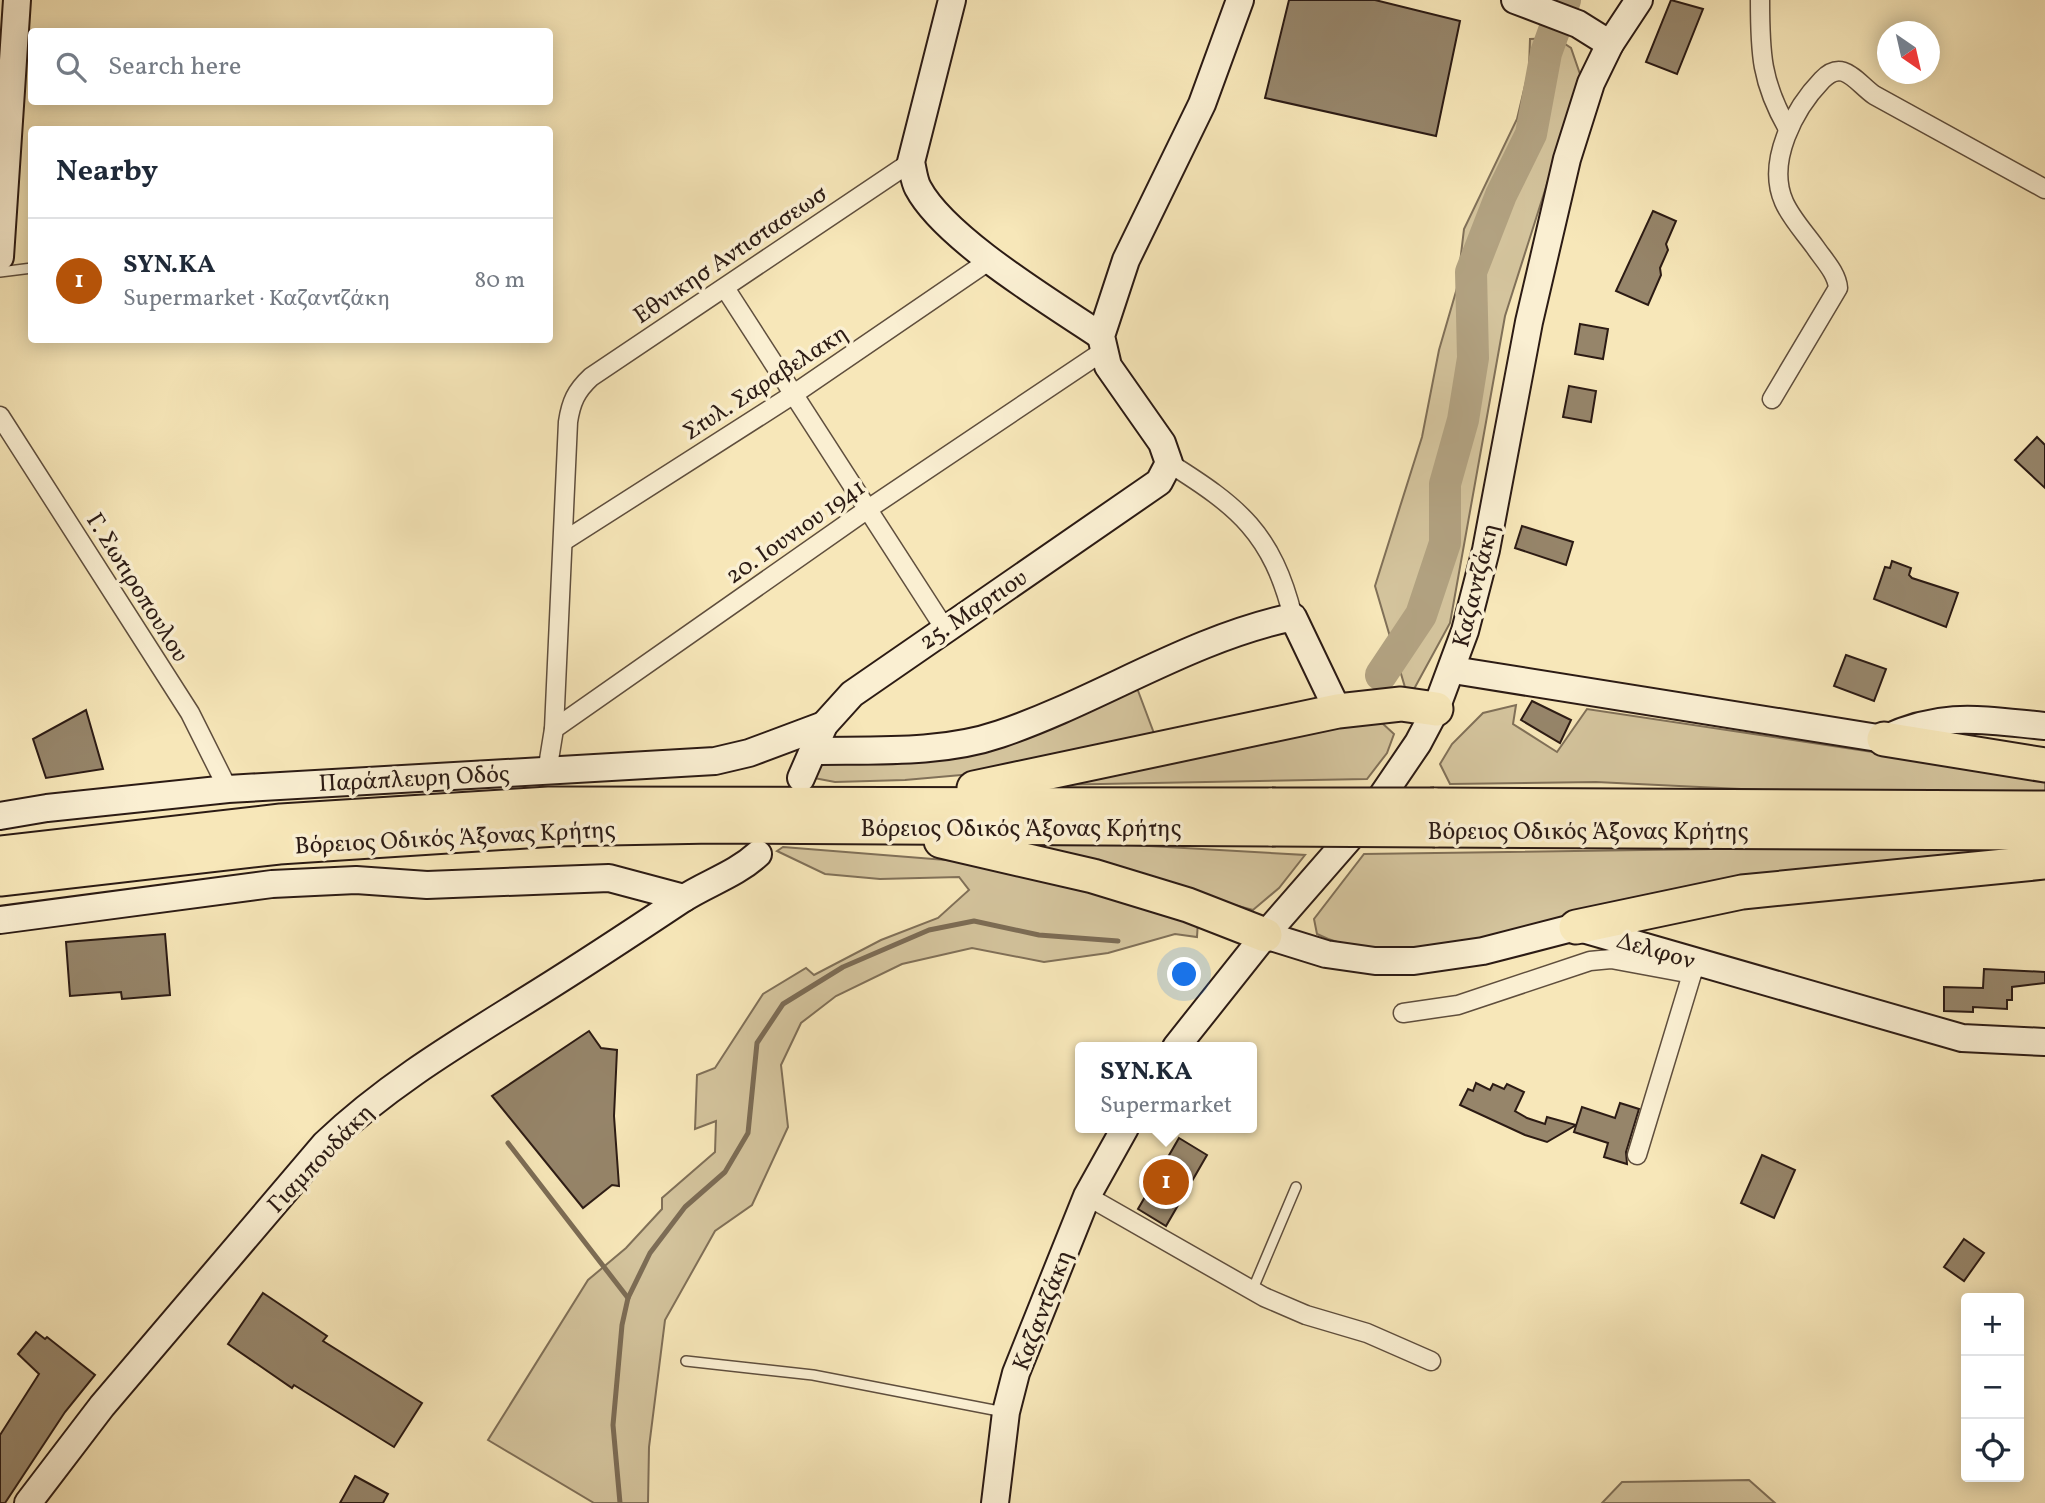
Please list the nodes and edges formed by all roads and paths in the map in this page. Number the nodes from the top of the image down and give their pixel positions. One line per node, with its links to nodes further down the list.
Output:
1 (17, 0): 8 (main road)
2 (952, 0): 10 (main road)
3 (1240, 0): 17 (main road)
4 (1515, 0): 7 (main road)
5 (1639, 0): 7 (main road, Καζαντζάκη)
6 (1760, 0): 9 (street)
7 (1609, 44): 26 (main road, Καζαντζάκη)
8 (7, 83): 12 (main road)
9 (1788, 129): 11 (street); 19 (street)
10 (911, 162): 13 (main road); 16 (street, Εθνικησ Αντιστασεωσ)
11 (2045, 189)
12 (0, 257)
13 (990, 260): 17 (main road); 18 (street, Στυλ. Σαραβελακη)
14 (28, 268): 15 (lane)
15 (0, 272)
16 (725, 288): 18 (street); 23 (street, Εθνικησ Αντιστασεωσ)
17 (1102, 344): 21 (main road); 22 (street, 20. Ιουνιου 1941)
18 (794, 394): 22 (street); 23 (street, Στυλ. Σαραβελακη)
19 (1772, 399)
20 (0, 416): 37 (street, Γ. Σωτιροπουλου)
21 (1169, 463): 24 (street); 25 (main road, 25. Μαρτιου)
22 (868, 509): 25 (street); 31 (street, 20. Ιουνιου 1941)
23 (564, 541): 31 (street)
24 (1293, 617): 28 (main road); 33 (main road)
25 (945, 629): 29 (main road, 25. Μαρτιου)
26 (1453, 670): 27 (main road, Καζαντζάκη); 32 (main road)
27 (1436, 709): 28 (highway); 50 (main road, Καζαντζάκη)
28 (1338, 711): 40 (highway)
29 (824, 725): 33 (main road, 25. Μαρτιου); 35 (main road, Παράπλευρη Οδός)
30 (2045, 726): 32 (main road)
31 (554, 729): 35 (street)
32 (1884, 738): 34 (highway)
33 (814, 751): 36 (main road, 25. Μαρτιου)
34 (2045, 765)
35 (547, 772): 37 (main road, Παράπλευρη Οδός)
36 (801, 778)
37 (228, 789): 39 (main road, Παράπλευρη Οδός)
38 (2045, 808): 41 (highway, Βόρειος Οδικός Άξονας Κρήτης)
39 (0, 816)
40 (892, 816): 41 (highway, Βόρειος Οδικός Άξονας Κρήτης, bridge); 43 (highway, Βόρειος Οδικός Άξονας Κρήτης); 46 (highway, Βόρειος Οδικός Άξονας Κρήτης); 50 (highway)
41 (1434, 818): 42 (highway, Βόρειος Οδικός Άξονας Κρήτης)
42 (2045, 833)
43 (0, 853)
44 (758, 854): 47 (main road, Γιαμπουδάκη)
45 (2045, 862): 49 (highway)
46 (0, 879)
47 (684, 898): 48 (main road); 63 (main road, Γιαμπουδάκη)
48 (0, 920)
49 (1576, 927): 50 (main road); 51 (main road, Δελφον)
50 (1265, 934): 53 (main road, Καζαντζάκη)
51 (1694, 968): 52 (street); 54 (main road, Δελφον); 56 (street)
52 (1403, 1013)
53 (1180, 1042)
54 (2045, 1042)
55 (1122, 1133): 58 (main road, Καζαντζάκη)
56 (1637, 1155)
57 (1296, 1187): 59 (lane)
58 (1087, 1196): 59 (street); 62 (main road, Καζαντζάκη)
59 (1252, 1290): 61 (street)
60 (686, 1361): 62 (lane)
61 (1431, 1362)
62 (1006, 1412): 64 (main road, Καζαντζάκη)
63 (28, 1503)
64 (995, 1503)

